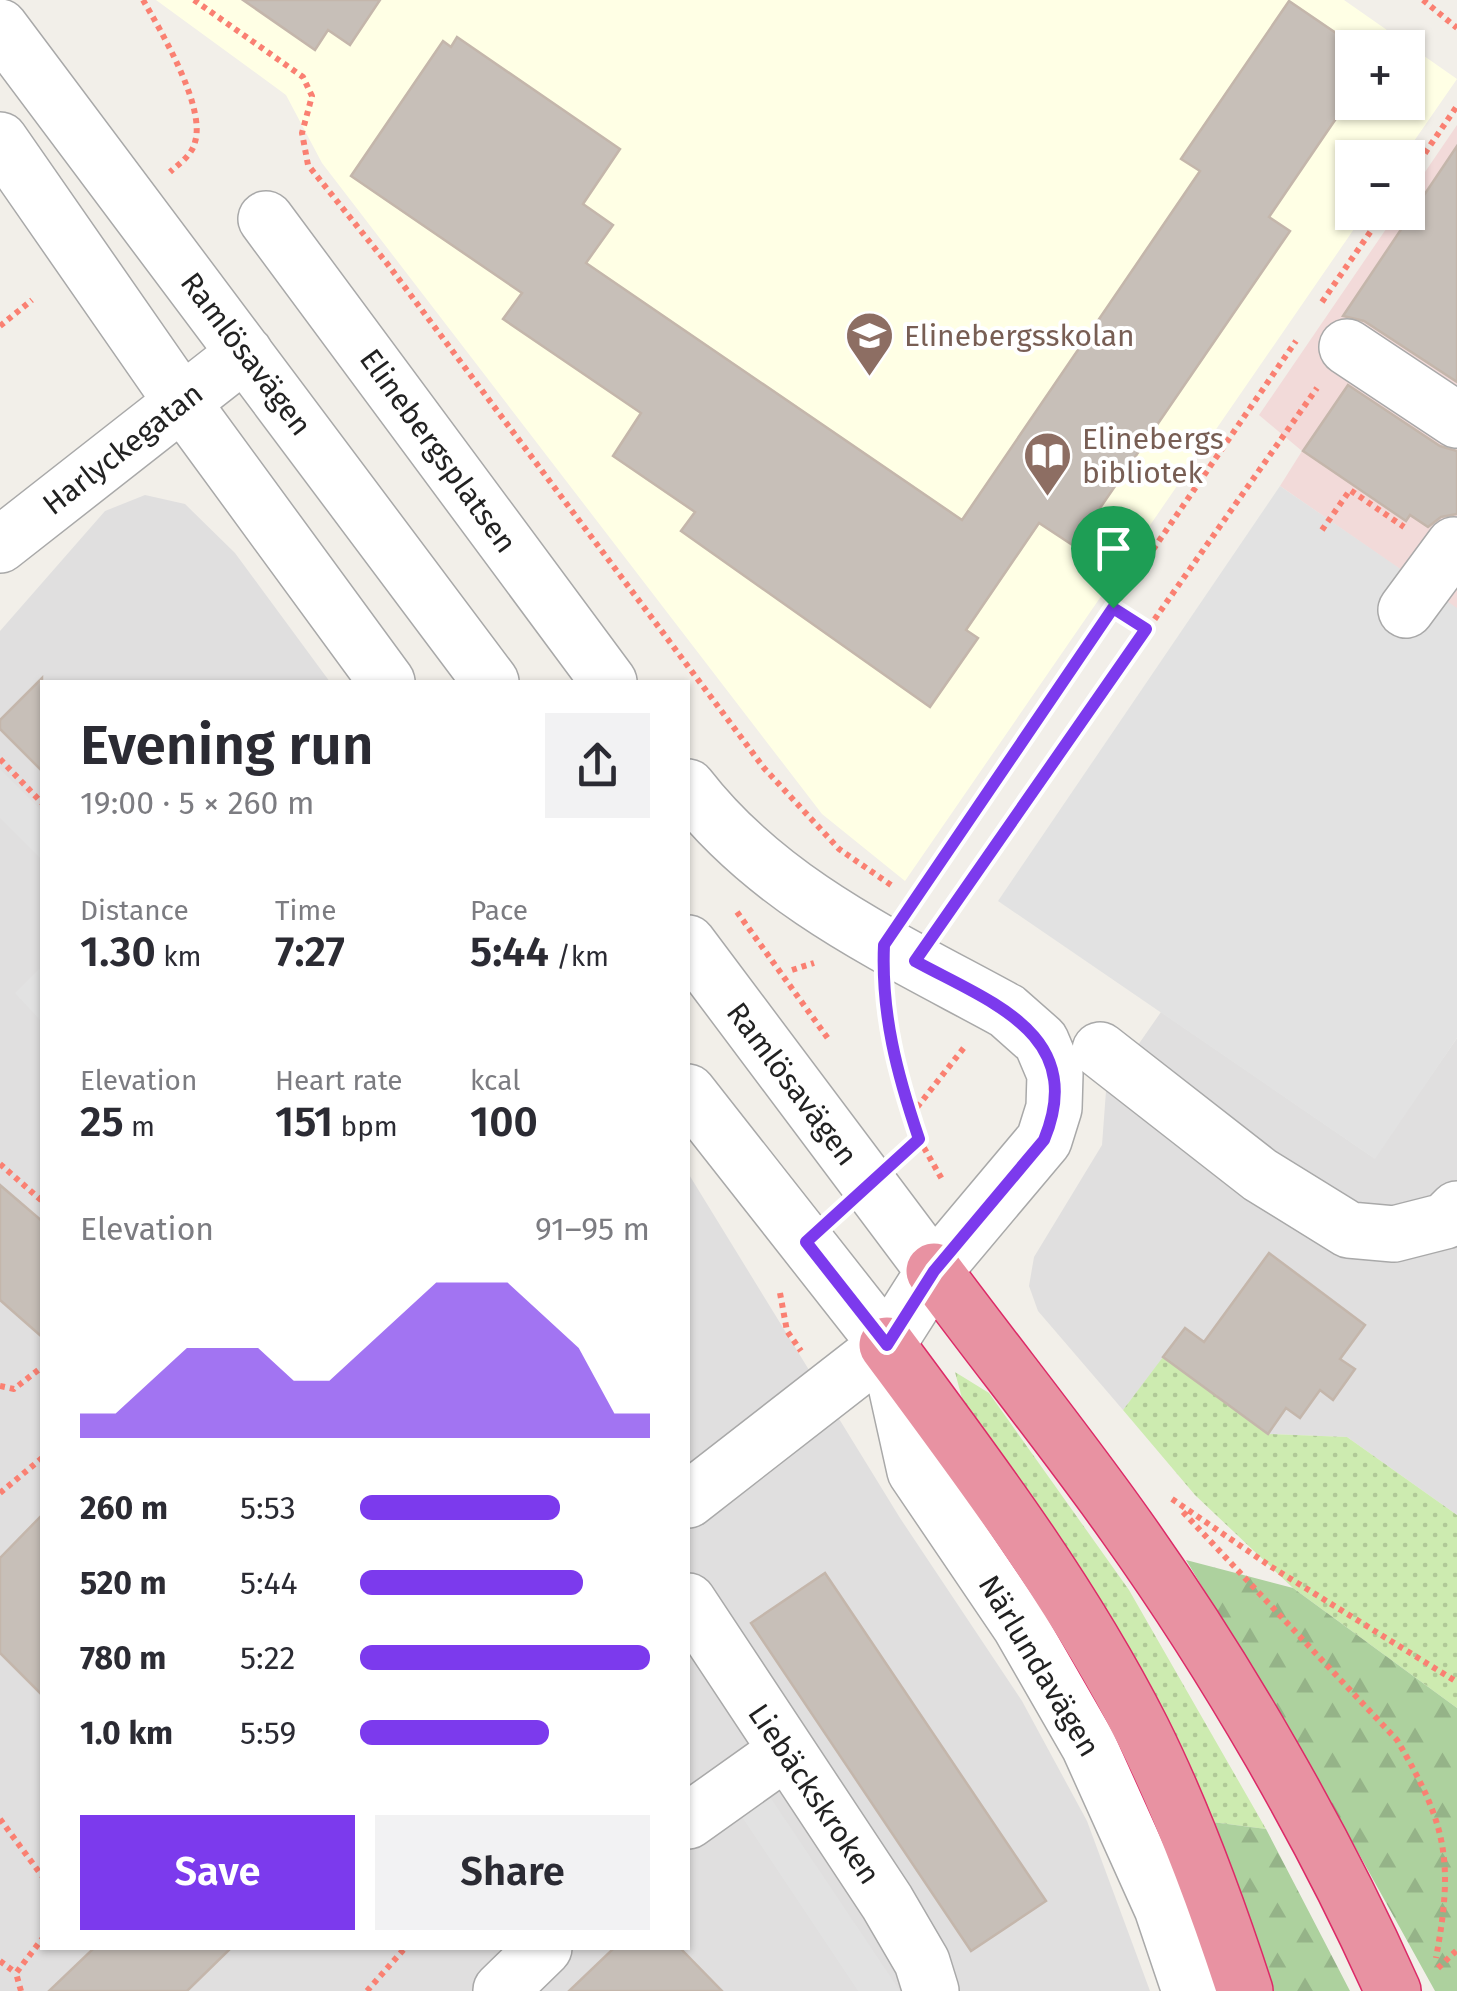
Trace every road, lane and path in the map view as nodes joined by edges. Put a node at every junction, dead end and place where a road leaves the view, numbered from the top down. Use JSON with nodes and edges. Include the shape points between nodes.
{"nodes":[{"id":1,"x":143,"y":0,"type":"edge"},
{"id":2,"x":194,"y":0,"type":"edge"},
{"id":3,"x":1423,"y":0,"type":"edge"},
{"id":4,"x":0,"y":27,"type":"edge"},
{"id":5,"x":1457,"y":28,"type":"edge"},
{"id":6,"x":1457,"y":106,"type":"edge"},
{"id":7,"x":0,"y":140,"type":"edge"},
{"id":8,"x":1425,"y":153,"type":"edge"},
{"id":9,"x":169,"y":173,"type":"dead end"},
{"id":10,"x":266,"y":219,"type":"dead end"},
{"id":11,"x":1376,"y":230,"type":"edge"},
{"id":12,"x":32,"y":300,"type":"dead end"},
{"id":13,"x":0,"y":326,"type":"edge"},
{"id":14,"x":1328,"y":334,"type":"junction"},
{"id":15,"x":245,"y":354,"type":"junction"},
{"id":16,"x":182,"y":402,"type":"junction"},
{"id":17,"x":1457,"y":420,"type":"edge"},
{"id":18,"x":1390,"y":518,"type":"dead end"},
{"id":19,"x":1322,"y":530,"type":"dead end"},
{"id":20,"x":0,"y":545,"type":"edge"},
{"id":21,"x":1454,"y":545,"type":"dead end"},
{"id":22,"x":1113,"y":608,"type":"junction"},
{"id":23,"x":1406,"y":610,"type":"dead end"},
{"id":24,"x":1146,"y":629,"type":"junction"},
{"id":25,"x":386,"y":680,"type":"edge"},
{"id":26,"x":489,"y":680,"type":"edge"},
{"id":27,"x":608,"y":680,"type":"edge"},
{"id":28,"x":0,"y":759,"type":"edge"},
{"id":29,"x":690,"y":789,"type":"edge"},
{"id":30,"x":40,"y":801,"type":"edge"},
{"id":31,"x":913,"y":900,"type":"junction"},
{"id":32,"x":738,"y":914,"type":"dead end"},
{"id":33,"x":690,"y":947,"type":"edge"},
{"id":34,"x":900,"y":953,"type":"junction"},
{"id":35,"x":804,"y":1001,"type":"dead end"},
{"id":36,"x":1100,"y":1050,"type":"dead end"},
{"id":37,"x":690,"y":1095,"type":"edge"},
{"id":38,"x":919,"y":1139,"type":"junction"},
{"id":39,"x":0,"y":1164,"type":"edge"},
{"id":40,"x":867,"y":1184,"type":"junction"},
{"id":41,"x":40,"y":1199,"type":"edge"},
{"id":42,"x":1457,"y":1208,"type":"edge"},
{"id":43,"x":969,"y":1228,"type":"junction"},
{"id":44,"x":806,"y":1242,"type":"junction"},
{"id":45,"x":934,"y":1271,"type":"junction"},
{"id":46,"x":887,"y":1345,"type":"junction"},
{"id":47,"x":40,"y":1369,"type":"edge"},
{"id":48,"x":0,"y":1386,"type":"edge"},
{"id":49,"x":828,"y":1391,"type":"junction"},
{"id":50,"x":40,"y":1460,"type":"edge"},
{"id":51,"x":0,"y":1493,"type":"edge"},
{"id":52,"x":690,"y":1498,"type":"edge"},
{"id":53,"x":690,"y":1604,"type":"edge"},
{"id":54,"x":1457,"y":1682,"type":"edge"},
{"id":55,"x":785,"y":1752,"type":"junction"},
{"id":56,"x":0,"y":1819,"type":"edge"},
{"id":57,"x":690,"y":1820,"type":"edge"},
{"id":58,"x":40,"y":1873,"type":"edge"},
{"id":59,"x":40,"y":1943,"type":"edge"},
{"id":60,"x":403,"y":1950,"type":"edge"},
{"id":61,"x":542,"y":1950,"type":"edge"},
{"id":62,"x":1457,"y":1950,"type":"edge"},
{"id":63,"x":0,"y":1961,"type":"edge"},
{"id":64,"x":16,"y":1973,"type":"junction"},
{"id":65,"x":1403,"y":1977,"type":"edge"},
{"id":66,"x":501,"y":1990,"type":"edge"},
{"id":67,"x":21,"y":1991,"type":"edge"},
{"id":68,"x":366,"y":1991,"type":"edge"},
{"id":69,"x":931,"y":1991,"type":"edge"},
{"id":70,"x":1190,"y":1991,"type":"edge"},
{"id":71,"x":1245,"y":1991,"type":"edge"}],
"edges":[{"from":1,"to":9,"type":"path","via":[[176,64],[198,130],[194,146]]},
{"from":2,"to":31,"type":"path","via":[[303,77],[312,96],[302,134],[308,165],[764,768],[839,848]]},
{"from":3,"to":5,"type":"path"},
{"from":4,"to":15,"type":"street","name":"Ramlösavägen"},
{"from":6,"to":8,"type":"path"},
{"from":7,"to":16,"type":"street"},
{"from":10,"to":27,"type":"street","name":"Elinebergsplatsen"},
{"from":11,"to":14,"type":"path"},
{"from":12,"to":13,"type":"path"},
{"from":14,"to":17,"type":"street"},
{"from":14,"to":22,"type":"path"},
{"from":14,"to":24,"type":"path"},
{"from":15,"to":16,"type":"street","name":"Harlyckegatan"},
{"from":15,"to":26,"type":"street","name":"Ramlösavägen"},
{"from":16,"to":20,"type":"street","name":"Harlyckegatan"},
{"from":16,"to":25,"type":"street"},
{"from":18,"to":19,"type":"path","via":[[1350,490]]},
{"from":21,"to":23,"type":"street"},
{"from":22,"to":24,"type":"path"},
{"from":22,"to":31,"type":"path"},
{"from":24,"to":34,"type":"path"},
{"from":28,"to":30,"type":"path"},
{"from":29,"to":34,"type":"street","via":[[758,864]]},
{"from":31,"to":34,"type":"path"},
{"from":32,"to":35,"type":"path"},
{"from":33,"to":40,"type":"street","name":"Ramlösavägen"},
{"from":34,"to":38,"type":"path","via":[[882,991],[892,1052]]},
{"from":34,"to":43,"type":"street","via":[[1032,1030],[1055,1074],[1044,1140]]},
{"from":36,"to":42,"type":"street","via":[[1260,1175],[1350,1230],[1394,1234],[1445,1221]]},
{"from":37,"to":44,"type":"street"},
{"from":38,"to":40,"type":"path"},
{"from":38,"to":43,"type":"path"},
{"from":39,"to":41,"type":"path"},
{"from":40,"to":45,"type":"street","name":"Ramlösavägen"},
{"from":43,"to":45,"type":"street"},
{"from":44,"to":46,"type":"street"},
{"from":44,"to":49,"type":"path","via":[[775,1266],[787,1331]]},
{"from":45,"to":46,"type":"street"},
{"from":45,"to":65,"type":"highway","via":[[1126,1526]]},
{"from":46,"to":49,"type":"street"},
{"from":46,"to":70,"type":"street","name":"Närlundavägen","via":[[915,1471],[1020,1626],[1089,1746],[1162,1908]]},
{"from":46,"to":71,"type":"highway","via":[[1078,1614],[1184,1821]]},
{"from":47,"to":48,"type":"path","via":[[14,1390]]},
{"from":49,"to":52,"type":"street"},
{"from":50,"to":51,"type":"path"},
{"from":53,"to":55,"type":"street","name":"Liebäckskroken"},
{"from":54,"to":65,"type":"path","via":[[1170,1498],[1398,1740],[1416,1772],[1437,1816],[1448,1892]]},
{"from":55,"to":57,"type":"street"},
{"from":55,"to":69,"type":"street","name":"Liebäckskroken","via":[[887,1902]]},
{"from":56,"to":58,"type":"path"},
{"from":59,"to":64,"type":"path"},
{"from":60,"to":68,"type":"path"},
{"from":61,"to":66,"type":"street"},
{"from":62,"to":65,"type":"path"},
{"from":63,"to":64,"type":"path"},
{"from":64,"to":67,"type":"path"}]}
